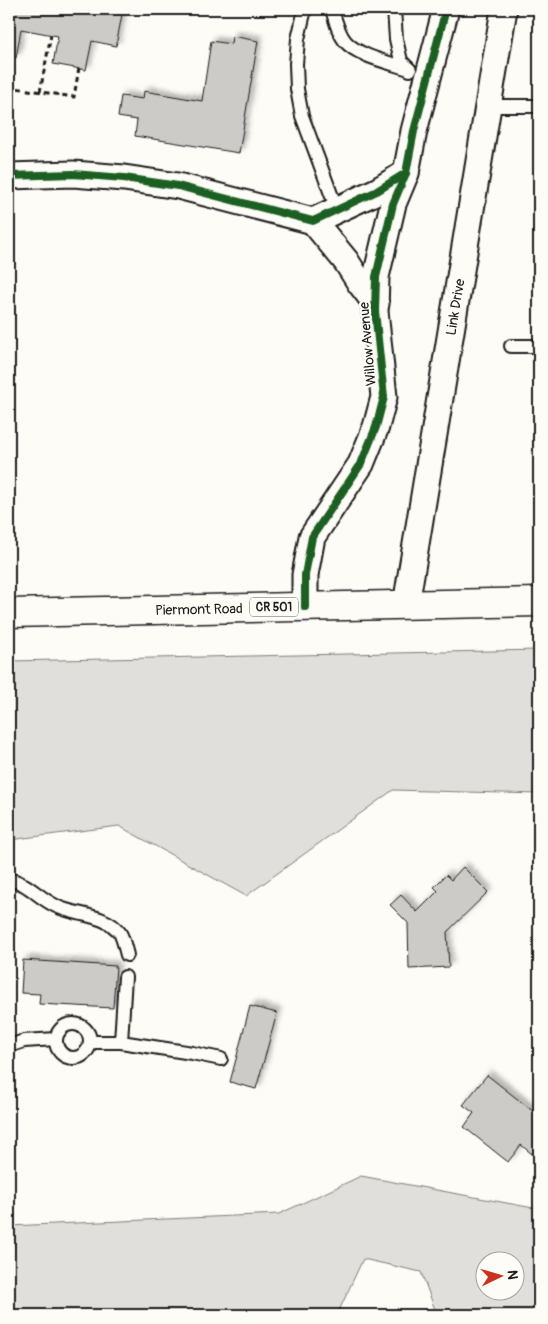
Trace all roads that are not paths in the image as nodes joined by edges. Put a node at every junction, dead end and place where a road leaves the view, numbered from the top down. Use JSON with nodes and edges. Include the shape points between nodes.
{"nodes":[{"id":1,"x":305,"y":9,"type":"edge"},
{"id":2,"x":332,"y":9,"type":"edge"},
{"id":3,"x":394,"y":9,"type":"edge"},
{"id":4,"x":446,"y":9,"type":"edge"},
{"id":5,"x":504,"y":9,"type":"edge"},
{"id":6,"x":418,"y":74,"type":"junction"},
{"id":7,"x":488,"y":106,"type":"junction"},
{"id":8,"x":539,"y":106,"type":"edge"},
{"id":9,"x":406,"y":173,"type":"junction"},
{"id":10,"x":9,"y":176,"type":"edge"},
{"id":11,"x":338,"y":210,"type":"junction"},
{"id":12,"x":313,"y":221,"type":"junction"},
{"id":13,"x":376,"y":304,"type":"junction"},
{"id":14,"x":511,"y":346,"type":"dead end"},
{"id":15,"x":539,"y":346,"type":"edge"},
{"id":16,"x":539,"y":602,"type":"edge"},
{"id":17,"x":406,"y":605,"type":"junction"},
{"id":18,"x":304,"y":607,"type":"junction"},
{"id":19,"x":9,"y":613,"type":"edge"},
{"id":20,"x":9,"y":879,"type":"edge"},
{"id":21,"x":127,"y":955,"type":"dead end"},
{"id":22,"x":125,"y":976,"type":"dead end"},
{"id":23,"x":56,"y":1039,"type":"junction"},
{"id":24,"x":90,"y":1042,"type":"junction"},
{"id":25,"x":121,"y":1042,"type":"junction"},
{"id":26,"x":9,"y":1046,"type":"edge"},
{"id":27,"x":221,"y":1059,"type":"dead end"}],
"edges":[{"from":1,"to":11,"type":"lane","via":[[298,39],[297,89],[302,116]]},
{"from":2,"to":6,"type":"lane","via":[[340,34],[347,43],[359,52]]},
{"from":3,"to":6,"type":"lane","via":[[401,61]]},
{"from":4,"to":6,"type":"street","name":"Willow Avenue"},
{"from":5,"to":7,"type":"street","name":"Link Drive"},
{"from":6,"to":9,"type":"street","name":"Willow Avenue","via":[[414,131]]},
{"from":7,"to":8,"type":"lane"},
{"from":7,"to":17,"type":"street","name":"Link Drive"},
{"from":9,"to":11,"type":"street"},
{"from":9,"to":13,"type":"street","name":"Willow Avenue","via":[[393,204],[380,256]]},
{"from":10,"to":12,"type":"street","via":[[73,174],[124,178],[178,186]]},
{"from":11,"to":12,"type":"street"},
{"from":12,"to":13,"type":"street"},
{"from":13,"to":18,"type":"street","name":"Willow Avenue","via":[[384,397],[361,464],[312,537]]},
{"from":14,"to":15,"type":"lane"},
{"from":16,"to":17,"type":"main road","name":"Piermont Road","number":"CR 501"},
{"from":17,"to":18,"type":"main road","name":"Piermont Road","number":"CR 501"},
{"from":18,"to":19,"type":"main road","name":"Piermont Road","number":"CR 501"},
{"from":20,"to":21,"type":"lane","via":[[22,882],[54,905],[72,913],[107,922],[120,933]]},
{"from":22,"to":25,"type":"lane"},
{"from":23,"to":24,"type":"lane","via":[[62,1029],[72,1024],[87,1032]]},
{"from":23,"to":24,"type":"lane","via":[[58,1050],[72,1058],[86,1052]]},
{"from":23,"to":26,"type":"lane","via":[[24,1041]]},
{"from":24,"to":25,"type":"lane"},
{"from":25,"to":27,"type":"lane"}]}
